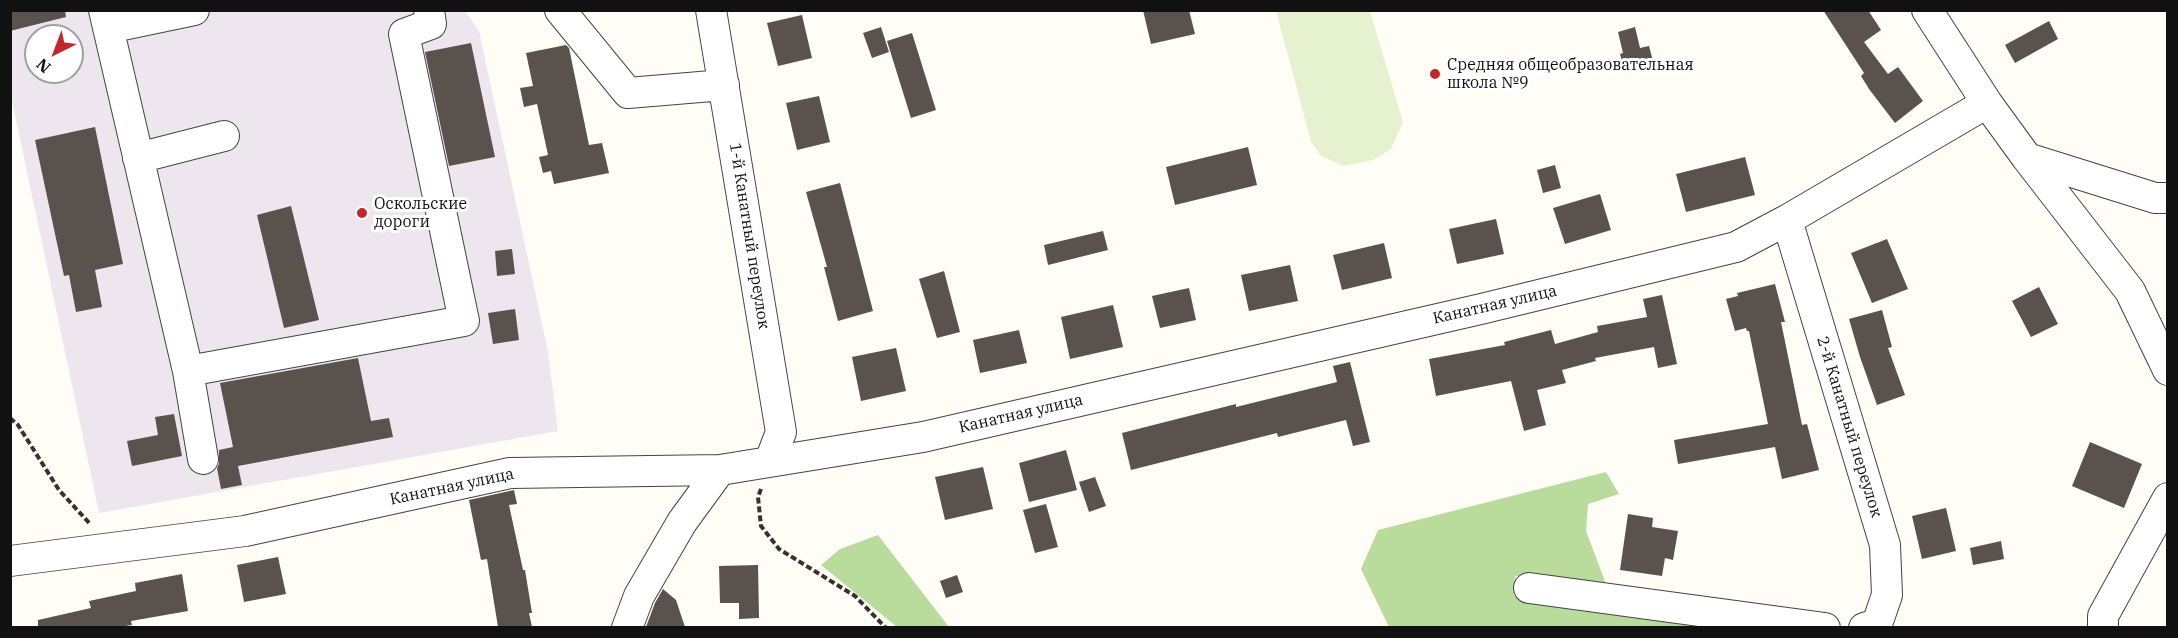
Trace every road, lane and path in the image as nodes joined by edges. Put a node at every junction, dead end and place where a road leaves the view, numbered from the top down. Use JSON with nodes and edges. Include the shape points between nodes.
{"nodes":[{"id":1,"x":194,"y":10,"type":"edge"},
{"id":2,"x":429,"y":10,"type":"edge"},
{"id":3,"x":560,"y":10,"type":"edge"},
{"id":4,"x":711,"y":10,"type":"edge"},
{"id":5,"x":1927,"y":10,"type":"edge"},
{"id":6,"x":106,"y":19,"type":"edge"},
{"id":7,"x":724,"y":85,"type":"junction"},
{"id":8,"x":1987,"y":103,"type":"junction"},
{"id":9,"x":224,"y":136,"type":"dead end"},
{"id":10,"x":138,"y":158,"type":"junction"},
{"id":11,"x":2027,"y":158,"type":"junction"},
{"id":12,"x":2168,"y":198,"type":"edge"},
{"id":13,"x":1787,"y":220,"type":"junction"},
{"id":14,"x":2168,"y":370,"type":"edge"},
{"id":15,"x":188,"y":371,"type":"junction"},
{"id":16,"x":10,"y":418,"type":"edge"},
{"id":17,"x":203,"y":459,"type":"dead end"},
{"id":18,"x":770,"y":460,"type":"junction"},
{"id":19,"x":720,"y":470,"type":"junction"},
{"id":20,"x":2168,"y":498,"type":"edge"},
{"id":21,"x":115,"y":549,"type":"junction"},
{"id":22,"x":10,"y":561,"type":"edge"},
{"id":23,"x":1529,"y":588,"type":"dead end"},
{"id":24,"x":627,"y":627,"type":"edge"},
{"id":25,"x":886,"y":627,"type":"edge"},
{"id":26,"x":1825,"y":627,"type":"edge"},
{"id":27,"x":1864,"y":627,"type":"edge"},
{"id":28,"x":2103,"y":627,"type":"edge"}],
"edges":[{"from":1,"to":6,"type":"street"},
{"from":2,"to":15,"type":"street","via":[[431,24],[404,33],[464,321]]},
{"from":3,"to":7,"type":"street","via":[[628,93]]},
{"from":4,"to":7,"type":"street","name":"1-й Канатный переулок"},
{"from":5,"to":8,"type":"street"},
{"from":6,"to":10,"type":"street"},
{"from":7,"to":18,"type":"street","name":"1-й Канатный переулок","via":[[781,432]]},
{"from":8,"to":11,"type":"street"},
{"from":8,"to":13,"type":"street","name":"Канатная улица"},
{"from":9,"to":10,"type":"street"},
{"from":10,"to":15,"type":"street"},
{"from":11,"to":12,"type":"street","via":[[2155,198]]},
{"from":11,"to":14,"type":"street","via":[[2130,291]]},
{"from":13,"to":18,"type":"street","name":"Канатная улица","via":[[1736,247],[1659,267],[923,437]]},
{"from":13,"to":27,"type":"street","name":"2-й Канатный переулок","via":[[1884,545],[1887,596],[1877,624]]},
{"from":15,"to":17,"type":"street"},
{"from":16,"to":21,"type":"path","via":[[59,490]]},
{"from":18,"to":19,"type":"street","name":"Канатная улица"},
{"from":18,"to":25,"type":"path","via":[[758,497],[761,525],[779,549],[855,596]]},
{"from":19,"to":21,"type":"street","name":"Канатная улица","via":[[510,473],[245,531]]},
{"from":19,"to":24,"type":"street","via":[[682,522],[639,596]]},
{"from":20,"to":28,"type":"street","via":[[2103,616]]},
{"from":21,"to":22,"type":"street","name":"Канатная улица"},
{"from":23,"to":26,"type":"street"}]}
